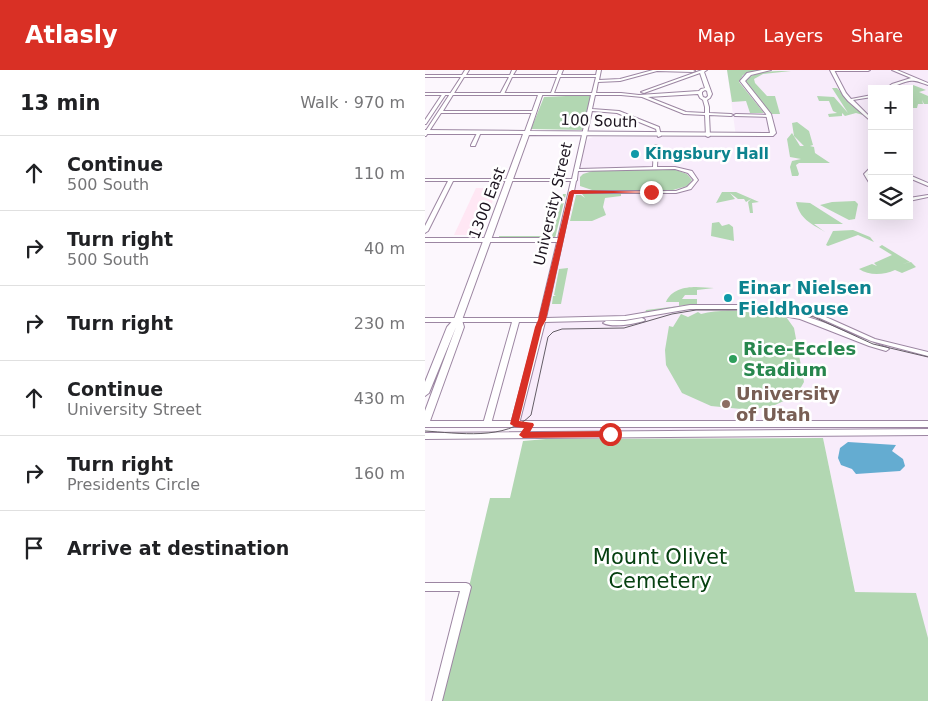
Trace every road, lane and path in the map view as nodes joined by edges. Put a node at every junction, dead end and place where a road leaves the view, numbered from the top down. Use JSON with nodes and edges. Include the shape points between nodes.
{"nodes":[{"id":1,"x":467,"y":70,"type":"edge"},
{"id":2,"x":514,"y":70,"type":"edge"},
{"id":3,"x":561,"y":70,"type":"edge"},
{"id":4,"x":599,"y":70,"type":"edge"},
{"id":5,"x":769,"y":70,"type":"edge"},
{"id":6,"x":833,"y":70,"type":"edge"},
{"id":7,"x":868,"y":70,"type":"edge"},
{"id":8,"x":894,"y":70,"type":"edge"},
{"id":9,"x":698,"y":71,"type":"edge"},
{"id":10,"x":639,"y":72,"type":"edge"},
{"id":11,"x":425,"y":76,"type":"edge"},
{"id":12,"x":464,"y":76,"type":"junction"},
{"id":13,"x":511,"y":76,"type":"junction"},
{"id":14,"x":559,"y":76,"type":"junction"},
{"id":15,"x":598,"y":76,"type":"junction"},
{"id":16,"x":913,"y":79,"type":"junction"},
{"id":17,"x":596,"y":81,"type":"junction"},
{"id":18,"x":928,"y":84,"type":"edge"},
{"id":19,"x":893,"y":85,"type":"edge"},
{"id":20,"x":705,"y":86,"type":"junction"},
{"id":21,"x":708,"y":90,"type":"junction"},
{"id":22,"x":425,"y":94,"type":"edge"},
{"id":23,"x":444,"y":94,"type":"junction"},
{"id":24,"x":451,"y":94,"type":"junction"},
{"id":25,"x":502,"y":94,"type":"junction"},
{"id":26,"x":541,"y":94,"type":"junction"},
{"id":27,"x":552,"y":94,"type":"junction"},
{"id":28,"x":593,"y":94,"type":"junction"},
{"id":29,"x":643,"y":94,"type":"junction"},
{"id":30,"x":702,"y":96,"type":"junction"},
{"id":31,"x":868,"y":97,"type":"edge"},
{"id":32,"x":849,"y":100,"type":"junction"},
{"id":33,"x":590,"y":110,"type":"junction"},
{"id":34,"x":439,"y":112,"type":"junction"},
{"id":35,"x":534,"y":112,"type":"junction"},
{"id":36,"x":707,"y":115,"type":"junction"},
{"id":37,"x":769,"y":116,"type":"junction"},
{"id":38,"x":868,"y":117,"type":"edge"},
{"id":39,"x":425,"y":123,"type":"edge"},
{"id":40,"x":479,"y":132,"type":"junction"},
{"id":41,"x":527,"y":132,"type":"junction"},
{"id":42,"x":425,"y":133,"type":"edge"},
{"id":43,"x":585,"y":134,"type":"junction"},
{"id":44,"x":770,"y":135,"type":"joint"},
{"id":45,"x":659,"y":136,"type":"junction"},
{"id":46,"x":708,"y":136,"type":"junction"},
{"id":47,"x":473,"y":145,"type":"dead end"},
{"id":48,"x":656,"y":146,"type":"dead end"},
{"id":49,"x":655,"y":168,"type":"junction"},
{"id":50,"x":577,"y":170,"type":"junction"},
{"id":51,"x":913,"y":178,"type":"edge"},
{"id":52,"x":425,"y":180,"type":"edge"},
{"id":53,"x":451,"y":180,"type":"junction"},
{"id":54,"x":511,"y":180,"type":"junction"},
{"id":55,"x":575,"y":180,"type":"junction"},
{"id":56,"x":928,"y":185,"type":"edge"},
{"id":57,"x":572,"y":192,"type":"junction"},
{"id":58,"x":928,"y":196,"type":"edge"},
{"id":59,"x":913,"y":199,"type":"edge"},
{"id":60,"x":425,"y":231,"type":"edge"},
{"id":61,"x":425,"y":240,"type":"edge"},
{"id":62,"x":488,"y":240,"type":"junction"},
{"id":63,"x":561,"y":240,"type":"junction"},
{"id":64,"x":425,"y":320,"type":"edge"},
{"id":65,"x":458,"y":320,"type":"junction"},
{"id":66,"x":515,"y":320,"type":"junction"},
{"id":67,"x":542,"y":320,"type":"junction"},
{"id":68,"x":625,"y":321,"type":"junction"},
{"id":69,"x":928,"y":354,"type":"edge"},
{"id":70,"x":928,"y":359,"type":"edge"},
{"id":71,"x":425,"y":393,"type":"edge"},
{"id":72,"x":425,"y":423,"type":"edge"},
{"id":73,"x":487,"y":424,"type":"junction"},
{"id":74,"x":515,"y":424,"type":"junction"},
{"id":75,"x":813,"y":424,"type":"junction"},
{"id":76,"x":928,"y":424,"type":"edge"},
{"id":77,"x":530,"y":425,"type":"junction"},
{"id":78,"x":641,"y":425,"type":"junction"},
{"id":79,"x":928,"y":432,"type":"edge"},
{"id":80,"x":577,"y":434,"type":"junction"},
{"id":81,"x":752,"y":434,"type":"junction"},
{"id":82,"x":764,"y":434,"type":"junction"},
{"id":83,"x":523,"y":435,"type":"junction"},
{"id":84,"x":425,"y":436,"type":"edge"},
{"id":85,"x":425,"y":588,"type":"edge"},
{"id":86,"x":437,"y":701,"type":"edge"}],
"edges":[{"from":1,"to":12,"type":"street"},
{"from":2,"to":13,"type":"street"},
{"from":3,"to":14,"type":"street"},
{"from":4,"to":15,"type":"street","name":"University Street"},
{"from":5,"to":37,"type":"main road","via":[[749,74],[742,82]]},
{"from":6,"to":7,"type":"main road"},
{"from":6,"to":32,"type":"street","via":[[841,91]]},
{"from":8,"to":16,"type":"street"},
{"from":9,"to":10,"type":"street"},
{"from":9,"to":20,"type":"street"},
{"from":9,"to":29,"type":"street"},
{"from":10,"to":17,"type":"street","via":[[620,80]]},
{"from":11,"to":12,"type":"street"},
{"from":12,"to":13,"type":"street"},
{"from":12,"to":24,"type":"street"},
{"from":13,"to":14,"type":"street"},
{"from":13,"to":25,"type":"street"},
{"from":14,"to":15,"type":"street"},
{"from":14,"to":27,"type":"street"},
{"from":15,"to":17,"type":"street","name":"University Street"},
{"from":16,"to":18,"type":"street"},
{"from":16,"to":19,"type":"street"},
{"from":17,"to":28,"type":"street","name":"University Street"},
{"from":20,"to":21,"type":"street"},
{"from":20,"to":30,"type":"street"},
{"from":21,"to":30,"type":"street"},
{"from":21,"to":30,"type":"street","via":[[709,98]]},
{"from":22,"to":23,"type":"main road"},
{"from":23,"to":24,"type":"main road"},
{"from":23,"to":39,"type":"street"},
{"from":24,"to":25,"type":"main road"},
{"from":24,"to":34,"type":"street"},
{"from":25,"to":26,"type":"main road"},
{"from":26,"to":27,"type":"street"},
{"from":26,"to":35,"type":"main road","name":"1300 East"},
{"from":27,"to":28,"type":"street"},
{"from":28,"to":29,"type":"street"},
{"from":28,"to":33,"type":"street","name":"University Street"},
{"from":29,"to":30,"type":"street"},
{"from":29,"to":36,"type":"street","via":[[679,112]]},
{"from":30,"to":36,"type":"street"},
{"from":31,"to":32,"type":"street"},
{"from":32,"to":38,"type":"street"},
{"from":33,"to":43,"type":"street","name":"University Street"},
{"from":33,"to":45,"type":"street","via":[[624,114],[658,128]]},
{"from":34,"to":35,"type":"street"},
{"from":34,"to":42,"type":"street"},
{"from":35,"to":41,"type":"main road","name":"1300 East"},
{"from":36,"to":37,"type":"street"},
{"from":36,"to":46,"type":"street"},
{"from":37,"to":44,"type":"main road","via":[[773,133]]},
{"from":40,"to":41,"type":"main road","name":"100 South"},
{"from":40,"to":42,"type":"main road","name":"100 South"},
{"from":40,"to":47,"type":"street"},
{"from":41,"to":43,"type":"main road","name":"100 South"},
{"from":41,"to":54,"type":"main road","name":"1300 East"},
{"from":43,"to":45,"type":"main road","name":"100 South"},
{"from":43,"to":50,"type":"street","name":"University Street"},
{"from":44,"to":46,"type":"main road","name":"100 South"},
{"from":45,"to":46,"type":"main road","name":"100 South"},
{"from":48,"to":49,"type":"street"},
{"from":49,"to":50,"type":"street"},
{"from":49,"to":57,"type":"street","via":[[685,170],[694,176],[695,183],[687,189],[673,192]]},
{"from":50,"to":55,"type":"street","name":"University Street"},
{"from":51,"to":56,"type":"street"},
{"from":52,"to":53,"type":"street"},
{"from":53,"to":54,"type":"street"},
{"from":53,"to":60,"type":"street"},
{"from":54,"to":55,"type":"street"},
{"from":54,"to":62,"type":"main road","name":"1300 East"},
{"from":55,"to":57,"type":"street","name":"University Street"},
{"from":57,"to":63,"type":"street","name":"University Street"},
{"from":58,"to":59,"type":"street"},
{"from":61,"to":62,"type":"street"},
{"from":62,"to":63,"type":"street"},
{"from":62,"to":65,"type":"main road","name":"1300 East"},
{"from":63,"to":67,"type":"street","name":"University Street"},
{"from":64,"to":65,"type":"street"},
{"from":65,"to":66,"type":"street"},
{"from":65,"to":71,"type":"main road","name":"1300 East","via":[[451,327]]},
{"from":65,"to":72,"type":"main road","name":"1300 East","via":[[460,327]]},
{"from":66,"to":67,"type":"street"},
{"from":66,"to":73,"type":"street"},
{"from":67,"to":68,"type":"street"},
{"from":67,"to":74,"type":"street","name":"University Street"},
{"from":68,"to":69,"type":"street","via":[[690,307],[793,309],[823,316],[886,344]]},
{"from":68,"to":70,"type":"street","via":[[671,312],[778,312],[814,320],[869,344]]},
{"from":72,"to":73,"type":"main road"},
{"from":73,"to":74,"type":"main road"},
{"from":74,"to":77,"type":"main road"},
{"from":75,"to":76,"type":"main road"},
{"from":75,"to":78,"type":"main road"},
{"from":75,"to":82,"type":"main road","via":[[810,428],[783,428]]},
{"from":77,"to":78,"type":"main road"},
{"from":77,"to":83,"type":"main road"},
{"from":78,"to":80,"type":"main road","via":[[635,429]]},
{"from":78,"to":81,"type":"main road","via":[[650,429],[713,429]]},
{"from":79,"to":82,"type":"main road"},
{"from":80,"to":81,"type":"main road"},
{"from":80,"to":83,"type":"main road"},
{"from":81,"to":82,"type":"main road"},
{"from":83,"to":84,"type":"main road"},
{"from":85,"to":86,"type":"street","via":[[466,587]]}]}
